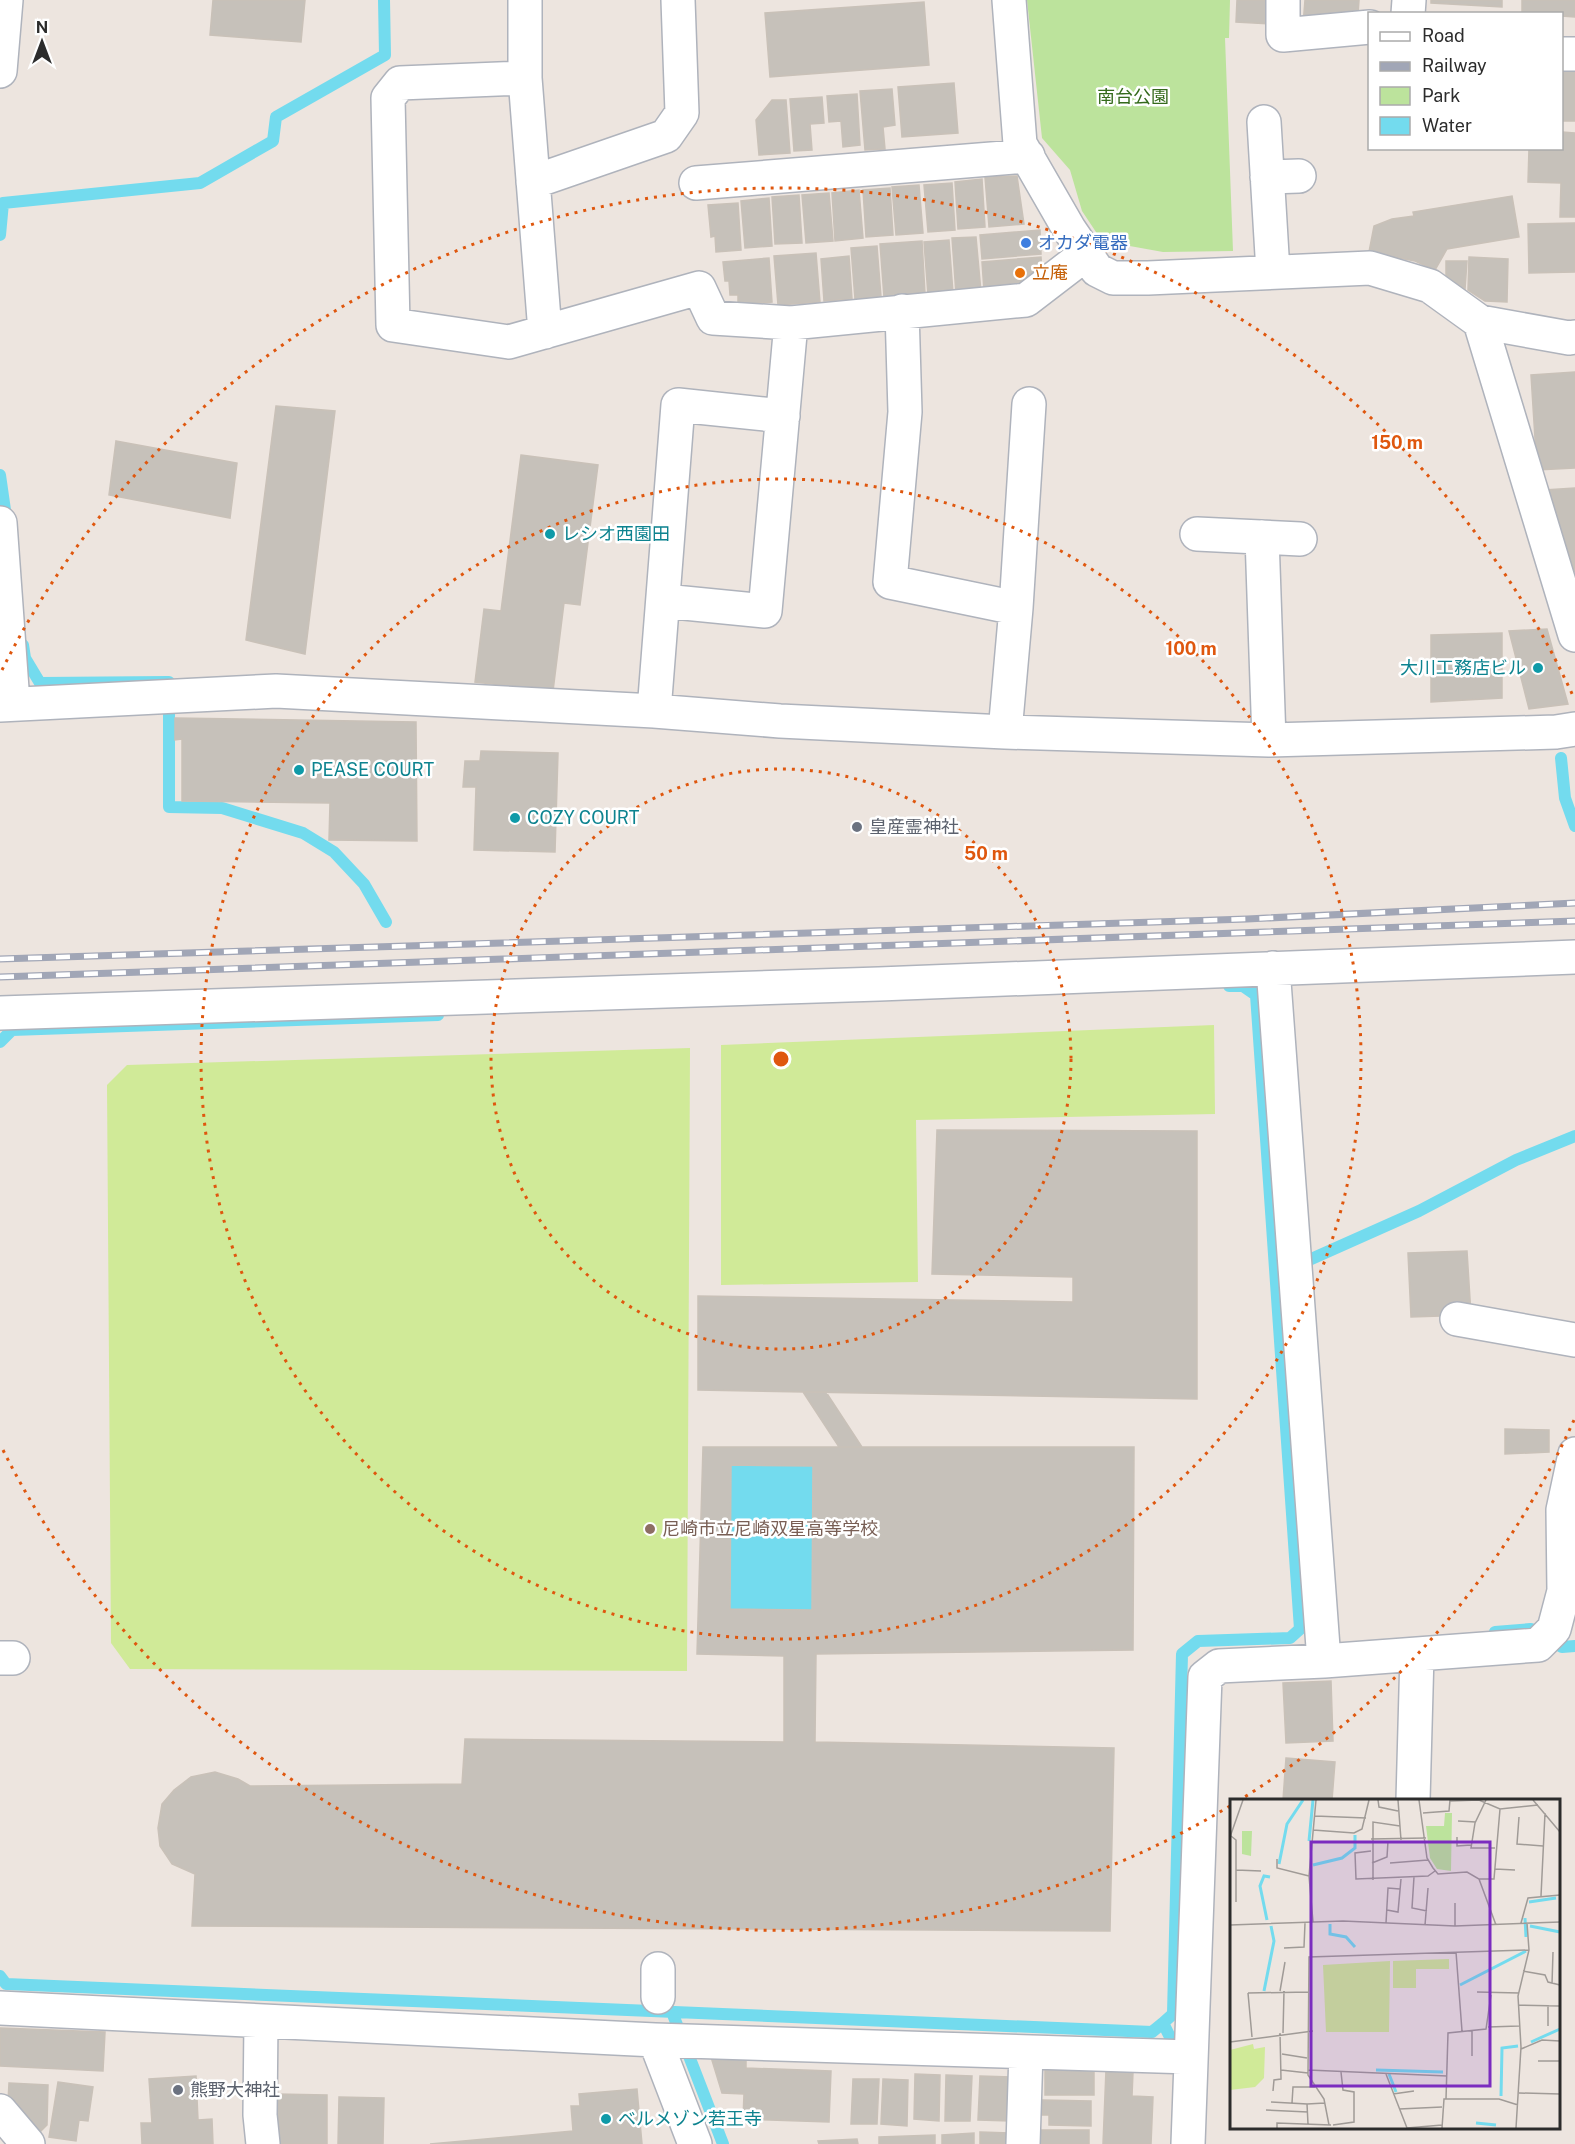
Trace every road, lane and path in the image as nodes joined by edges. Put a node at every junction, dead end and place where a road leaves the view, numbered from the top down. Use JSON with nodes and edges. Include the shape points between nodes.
{"nodes":[{"id":1,"x":6,"y":0,"type":"edge"},
{"id":2,"x":525,"y":0,"type":"edge"},
{"id":3,"x":678,"y":0,"type":"edge"},
{"id":4,"x":1009,"y":0,"type":"edge"},
{"id":5,"x":1283,"y":0,"type":"edge"},
{"id":6,"x":1368,"y":27,"type":"edge"},
{"id":7,"x":0,"y":71,"type":"edge"},
{"id":8,"x":525,"y":78,"type":"junction"},
{"id":9,"x":1264,"y":122,"type":"dead end"},
{"id":10,"x":1028,"y":156,"type":"junction"},
{"id":11,"x":533,"y":182,"type":"junction"},
{"id":12,"x":696,"y":183,"type":"dead end"},
{"id":13,"x":1086,"y":254,"type":"junction"},
{"id":14,"x":1273,"y":272,"type":"junction"},
{"id":15,"x":902,"y":311,"type":"junction"},
{"id":16,"x":1479,"y":322,"type":"junction"},
{"id":17,"x":791,"y":323,"type":"junction"},
{"id":18,"x":545,"y":332,"type":"junction"},
{"id":19,"x":1575,"y":337,"type":"edge"},
{"id":20,"x":1029,"y":404,"type":"dead end"},
{"id":21,"x":783,"y":416,"type":"junction"},
{"id":22,"x":0,"y":523,"type":"edge"},
{"id":23,"x":1197,"y":534,"type":"dead end"},
{"id":24,"x":1262,"y":537,"type":"junction"},
{"id":25,"x":1300,"y":539,"type":"dead end"},
{"id":26,"x":664,"y":601,"type":"junction"},
{"id":27,"x":1016,"y":608,"type":"junction"},
{"id":28,"x":1575,"y":635,"type":"edge"},
{"id":29,"x":7,"y":704,"type":"edge"},
{"id":30,"x":654,"y":711,"type":"junction"},
{"id":31,"x":1575,"y":729,"type":"edge"},
{"id":32,"x":1005,"y":732,"type":"junction"},
{"id":33,"x":1269,"y":740,"type":"junction"},
{"id":34,"x":1575,"y":957,"type":"edge"},
{"id":35,"x":1273,"y":968,"type":"junction"},
{"id":36,"x":0,"y":1013,"type":"edge"},
{"id":37,"x":1457,"y":1319,"type":"dead end"},
{"id":38,"x":1575,"y":1340,"type":"edge"},
{"id":39,"x":1575,"y":1454,"type":"edge"},
{"id":40,"x":1565,"y":1627,"type":"edge"},
{"id":41,"x":1417,"y":1654,"type":"junction"},
{"id":42,"x":1324,"y":1661,"type":"junction"},
{"id":43,"x":1413,"y":1799,"type":"edge"},
{"id":44,"x":0,"y":2008,"type":"edge"},
{"id":45,"x":261,"y":2021,"type":"junction"},
{"id":46,"x":655,"y":2040,"type":"junction"},
{"id":47,"x":1026,"y":2052,"type":"junction"},
{"id":48,"x":1183,"y":2057,"type":"junction"},
{"id":49,"x":0,"y":2111,"type":"edge"},
{"id":50,"x":28,"y":2144,"type":"edge"},
{"id":51,"x":263,"y":2144,"type":"edge"},
{"id":52,"x":695,"y":2144,"type":"edge"},
{"id":53,"x":1023,"y":2144,"type":"edge"},
{"id":54,"x":1188,"y":2144,"type":"edge"}],
"edges":[{"from":1,"to":7,"type":"street"},
{"from":2,"to":8,"type":"street"},
{"from":3,"to":11,"type":"street","via":[[682,113],[666,136]]},
{"from":4,"to":10,"type":"street","via":[[1020,144]]},
{"from":5,"to":6,"type":"street","via":[[1283,34]]},
{"from":8,"to":11,"type":"street"},
{"from":8,"to":18,"type":"street","via":[[400,83],[388,98],[393,325],[509,342]]},
{"from":9,"to":14,"type":"street","via":[[1283,176]]},
{"from":10,"to":12,"type":"street"},
{"from":10,"to":13,"type":"street"},
{"from":11,"to":18,"type":"street"},
{"from":13,"to":14,"type":"street","via":[[1097,270],[1113,278]]},
{"from":13,"to":15,"type":"street","via":[[1026,300]]},
{"from":14,"to":16,"type":"street","via":[[1370,268],[1430,286]]},
{"from":15,"to":17,"type":"street"},
{"from":15,"to":27,"type":"street","via":[[905,412],[890,582]]},
{"from":16,"to":19,"type":"street"},
{"from":16,"to":28,"type":"street"},
{"from":17,"to":18,"type":"street","via":[[713,318],[699,288]]},
{"from":17,"to":21,"type":"street"},
{"from":20,"to":27,"type":"street"},
{"from":21,"to":26,"type":"street","via":[[765,611]]},
{"from":21,"to":26,"type":"street","via":[[678,405]]},
{"from":22,"to":29,"type":"street"},
{"from":23,"to":24,"type":"street"},
{"from":24,"to":25,"type":"street"},
{"from":24,"to":33,"type":"street"},
{"from":26,"to":30,"type":"street"},
{"from":27,"to":32,"type":"street"},
{"from":29,"to":30,"type":"street","via":[[276,691]]},
{"from":30,"to":32,"type":"street"},
{"from":31,"to":33,"type":"street"},
{"from":32,"to":33,"type":"street"},
{"from":34,"to":35,"type":"street"},
{"from":35,"to":36,"type":"street"},
{"from":35,"to":42,"type":"street"},
{"from":37,"to":38,"type":"street"},
{"from":39,"to":40,"type":"street","via":[[1563,1510]]},
{"from":40,"to":41,"type":"street","via":[[1538,1646]]},
{"from":41,"to":42,"type":"street"},
{"from":41,"to":43,"type":"street"},
{"from":42,"to":48,"type":"street","via":[[1219,1666],[1205,1677]]},
{"from":44,"to":45,"type":"street"},
{"from":45,"to":46,"type":"street"},
{"from":45,"to":51,"type":"street"},
{"from":46,"to":47,"type":"street"},
{"from":46,"to":52,"type":"street"},
{"from":47,"to":48,"type":"street"},
{"from":47,"to":53,"type":"street"},
{"from":48,"to":54,"type":"street"},
{"from":49,"to":50,"type":"street"}]}
